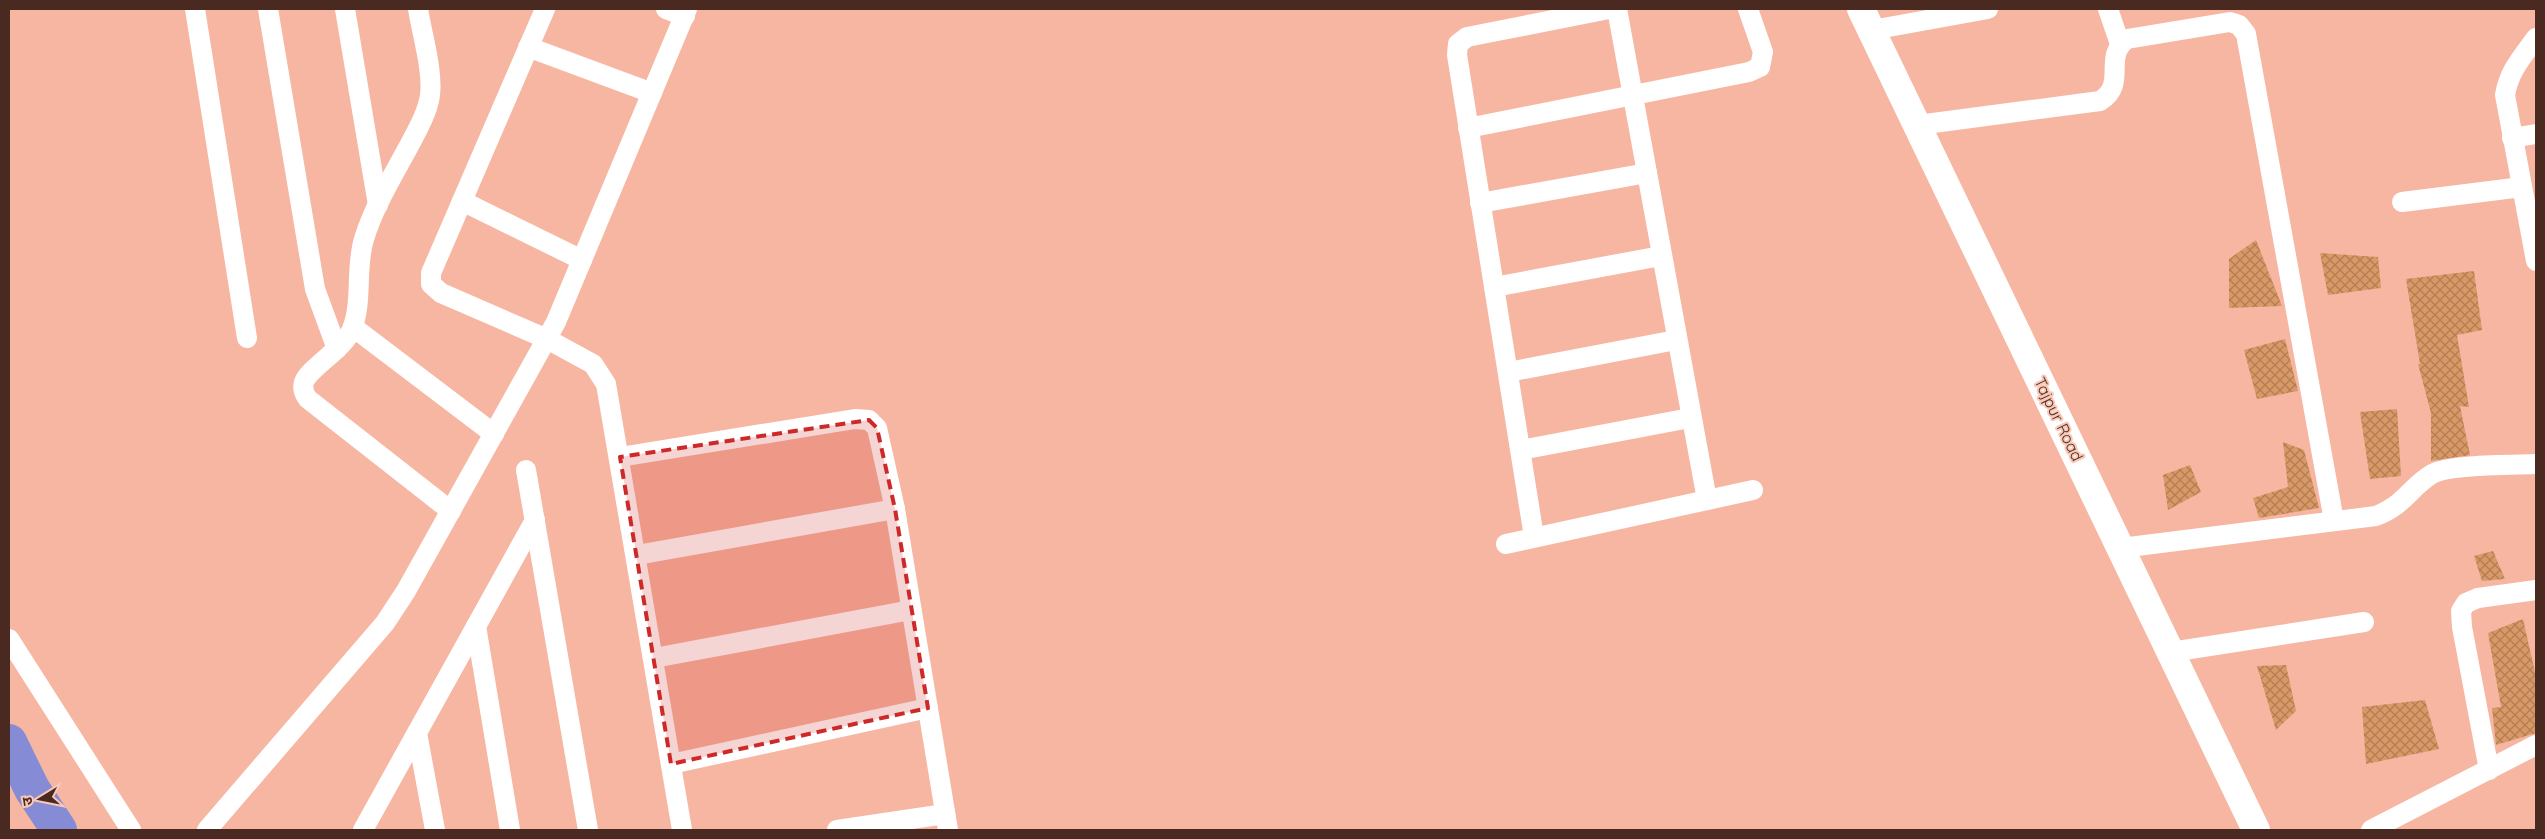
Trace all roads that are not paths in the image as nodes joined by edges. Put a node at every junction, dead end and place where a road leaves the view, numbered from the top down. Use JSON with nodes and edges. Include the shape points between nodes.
{"nodes":[{"id":1,"x":195,"y":9,"type":"edge"},
{"id":2,"x":268,"y":9,"type":"edge"},
{"id":3,"x":345,"y":9,"type":"edge"},
{"id":4,"x":418,"y":9,"type":"edge"},
{"id":5,"x":545,"y":9,"type":"edge"},
{"id":6,"x":666,"y":9,"type":"edge"},
{"id":7,"x":1609,"y":9,"type":"edge"},
{"id":8,"x":1617,"y":9,"type":"edge"},
{"id":9,"x":1748,"y":9,"type":"edge"},
{"id":10,"x":1988,"y":9,"type":"edge"},
{"id":11,"x":2108,"y":9,"type":"edge"},
{"id":12,"x":686,"y":12,"type":"edge"},
{"id":13,"x":1866,"y":20,"type":"edge"},
{"id":14,"x":2536,"y":38,"type":"edge"},
{"id":15,"x":2120,"y":44,"type":"junction"},
{"id":16,"x":528,"y":47,"type":"junction"},
{"id":17,"x":652,"y":93,"type":"junction"},
{"id":18,"x":1632,"y":95,"type":"junction"},
{"id":19,"x":1918,"y":125,"type":"junction"},
{"id":20,"x":1468,"y":128,"type":"junction"},
{"id":21,"x":2536,"y":134,"type":"edge"},
{"id":22,"x":2512,"y":138,"type":"junction"},
{"id":23,"x":1647,"y":174,"type":"junction"},
{"id":24,"x":2522,"y":186,"type":"junction"},
{"id":25,"x":462,"y":202,"type":"junction"},
{"id":26,"x":2402,"y":202,"type":"dead end"},
{"id":27,"x":1480,"y":203,"type":"junction"},
{"id":28,"x":378,"y":205,"type":"junction"},
{"id":29,"x":2535,"y":251,"type":"edge"},
{"id":30,"x":1661,"y":256,"type":"junction"},
{"id":31,"x":582,"y":260,"type":"junction"},
{"id":32,"x":1494,"y":287,"type":"junction"},
{"id":33,"x":353,"y":327,"type":"junction"},
{"id":34,"x":247,"y":338,"type":"dead end"},
{"id":35,"x":547,"y":339,"type":"junction"},
{"id":36,"x":1676,"y":340,"type":"junction"},
{"id":37,"x":337,"y":349,"type":"junction"},
{"id":38,"x":1508,"y":372,"type":"junction"},
{"id":39,"x":1690,"y":418,"type":"junction"},
{"id":40,"x":494,"y":434,"type":"junction"},
{"id":41,"x":1521,"y":450,"type":"junction"},
{"id":42,"x":620,"y":457,"type":"junction"},
{"id":43,"x":2536,"y":464,"type":"edge"},
{"id":44,"x":526,"y":470,"type":"dead end"},
{"id":45,"x":1753,"y":490,"type":"dead end"},
{"id":46,"x":1706,"y":500,"type":"junction"},
{"id":47,"x":894,"y":509,"type":"junction"},
{"id":48,"x":451,"y":511,"type":"junction"},
{"id":49,"x":535,"y":520,"type":"junction"},
{"id":50,"x":2334,"y":522,"type":"junction"},
{"id":51,"x":1534,"y":537,"type":"junction"},
{"id":52,"x":1506,"y":544,"type":"dead end"},
{"id":53,"x":2121,"y":548,"type":"junction"},
{"id":54,"x":636,"y":555,"type":"junction"},
{"id":55,"x":2536,"y":590,"type":"edge"},
{"id":56,"x":911,"y":610,"type":"junction"},
{"id":57,"x":2364,"y":622,"type":"dead end"},
{"id":58,"x":476,"y":626,"type":"junction"},
{"id":59,"x":9,"y":639,"type":"edge"},
{"id":60,"x":2171,"y":652,"type":"junction"},
{"id":61,"x":654,"y":658,"type":"junction"},
{"id":62,"x":928,"y":708,"type":"junction"},
{"id":63,"x":417,"y":733,"type":"junction"},
{"id":64,"x":2536,"y":745,"type":"edge"},
{"id":65,"x":671,"y":764,"type":"junction"},
{"id":66,"x":2489,"y":770,"type":"junction"},
{"id":67,"x":946,"y":822,"type":"edge"},
{"id":68,"x":130,"y":830,"type":"edge"},
{"id":69,"x":207,"y":830,"type":"edge"},
{"id":70,"x":363,"y":830,"type":"edge"},
{"id":71,"x":435,"y":830,"type":"edge"},
{"id":72,"x":510,"y":830,"type":"edge"},
{"id":73,"x":588,"y":830,"type":"edge"},
{"id":74,"x":682,"y":830,"type":"edge"},
{"id":75,"x":837,"y":830,"type":"edge"},
{"id":76,"x":2256,"y":830,"type":"edge"},
{"id":77,"x":2371,"y":830,"type":"edge"}],
"edges":[{"from":1,"to":34,"type":"street"},
{"from":2,"to":37,"type":"street","via":[[315,289]]},
{"from":3,"to":28,"type":"street"},
{"from":4,"to":28,"type":"street","via":[[430,95],[420,126]]},
{"from":5,"to":16,"type":"street"},
{"from":6,"to":12,"type":"street"},
{"from":7,"to":20,"type":"street","via":[[1467,37],[1458,44],[1458,69]]},
{"from":8,"to":18,"type":"street"},
{"from":9,"to":18,"type":"street","via":[[1763,52],[1760,67],[1749,72]]},
{"from":10,"to":13,"type":"street"},
{"from":11,"to":15,"type":"street"},
{"from":12,"to":17,"type":"street"},
{"from":13,"to":19,"type":"main road","name":"Tajpur Road"},
{"from":14,"to":22,"type":"street","via":[[2508,80],[2506,95]]},
{"from":15,"to":19,"type":"street","via":[[2114,54],[2114,85],[2109,96],[2100,101]]},
{"from":15,"to":50,"type":"street","via":[[2127,39],[2230,22],[2240,24],[2246,34]]},
{"from":16,"to":17,"type":"street"},
{"from":16,"to":25,"type":"street"},
{"from":17,"to":31,"type":"street"},
{"from":18,"to":20,"type":"street"},
{"from":18,"to":23,"type":"street"},
{"from":19,"to":53,"type":"main road","name":"Tajpur Road"},
{"from":20,"to":27,"type":"street"},
{"from":21,"to":22,"type":"street"},
{"from":22,"to":24,"type":"street"},
{"from":23,"to":27,"type":"street"},
{"from":23,"to":30,"type":"street"},
{"from":24,"to":26,"type":"street"},
{"from":24,"to":29,"type":"street"},
{"from":25,"to":31,"type":"street"},
{"from":25,"to":35,"type":"street","via":[[431,273],[431,284],[441,294]]},
{"from":27,"to":32,"type":"street"},
{"from":28,"to":33,"type":"street","via":[[364,238],[358,264]]},
{"from":30,"to":32,"type":"street"},
{"from":30,"to":36,"type":"street"},
{"from":31,"to":35,"type":"street"},
{"from":32,"to":38,"type":"street"},
{"from":33,"to":37,"type":"street"},
{"from":33,"to":40,"type":"street"},
{"from":35,"to":40,"type":"street"},
{"from":35,"to":42,"type":"street","via":[[593,364],[602,374]]},
{"from":36,"to":38,"type":"street"},
{"from":36,"to":39,"type":"street"},
{"from":37,"to":48,"type":"street","via":[[305,380],[303,392]]},
{"from":38,"to":41,"type":"street"},
{"from":39,"to":41,"type":"street"},
{"from":39,"to":46,"type":"street"},
{"from":40,"to":48,"type":"street"},
{"from":41,"to":51,"type":"street"},
{"from":42,"to":47,"type":"street","via":[[869,420],[877,428]]},
{"from":42,"to":54,"type":"street"},
{"from":43,"to":50,"type":"street","via":[[2450,469],[2432,474],[2390,511]]},
{"from":44,"to":49,"type":"street"},
{"from":45,"to":46,"type":"street"},
{"from":46,"to":51,"type":"street"},
{"from":47,"to":54,"type":"street"},
{"from":47,"to":56,"type":"street"},
{"from":48,"to":69,"type":"street","via":[[385,623]]},
{"from":49,"to":58,"type":"street"},
{"from":49,"to":73,"type":"street"},
{"from":50,"to":53,"type":"street"},
{"from":51,"to":52,"type":"street"},
{"from":53,"to":60,"type":"main road","name":"Tajpur Road"},
{"from":54,"to":61,"type":"street"},
{"from":55,"to":66,"type":"street","via":[[2478,598],[2466,603],[2461,612]]},
{"from":56,"to":61,"type":"street"},
{"from":56,"to":62,"type":"street"},
{"from":57,"to":60,"type":"street"},
{"from":58,"to":63,"type":"street"},
{"from":58,"to":72,"type":"street"},
{"from":59,"to":68,"type":"street"},
{"from":60,"to":76,"type":"main road","name":"Tajpur Road"},
{"from":61,"to":65,"type":"street"},
{"from":62,"to":65,"type":"street"},
{"from":62,"to":67,"type":"street"},
{"from":63,"to":70,"type":"street"},
{"from":63,"to":71,"type":"street"},
{"from":64,"to":66,"type":"street"},
{"from":65,"to":74,"type":"street"},
{"from":66,"to":77,"type":"street"},
{"from":67,"to":75,"type":"street"}]}
